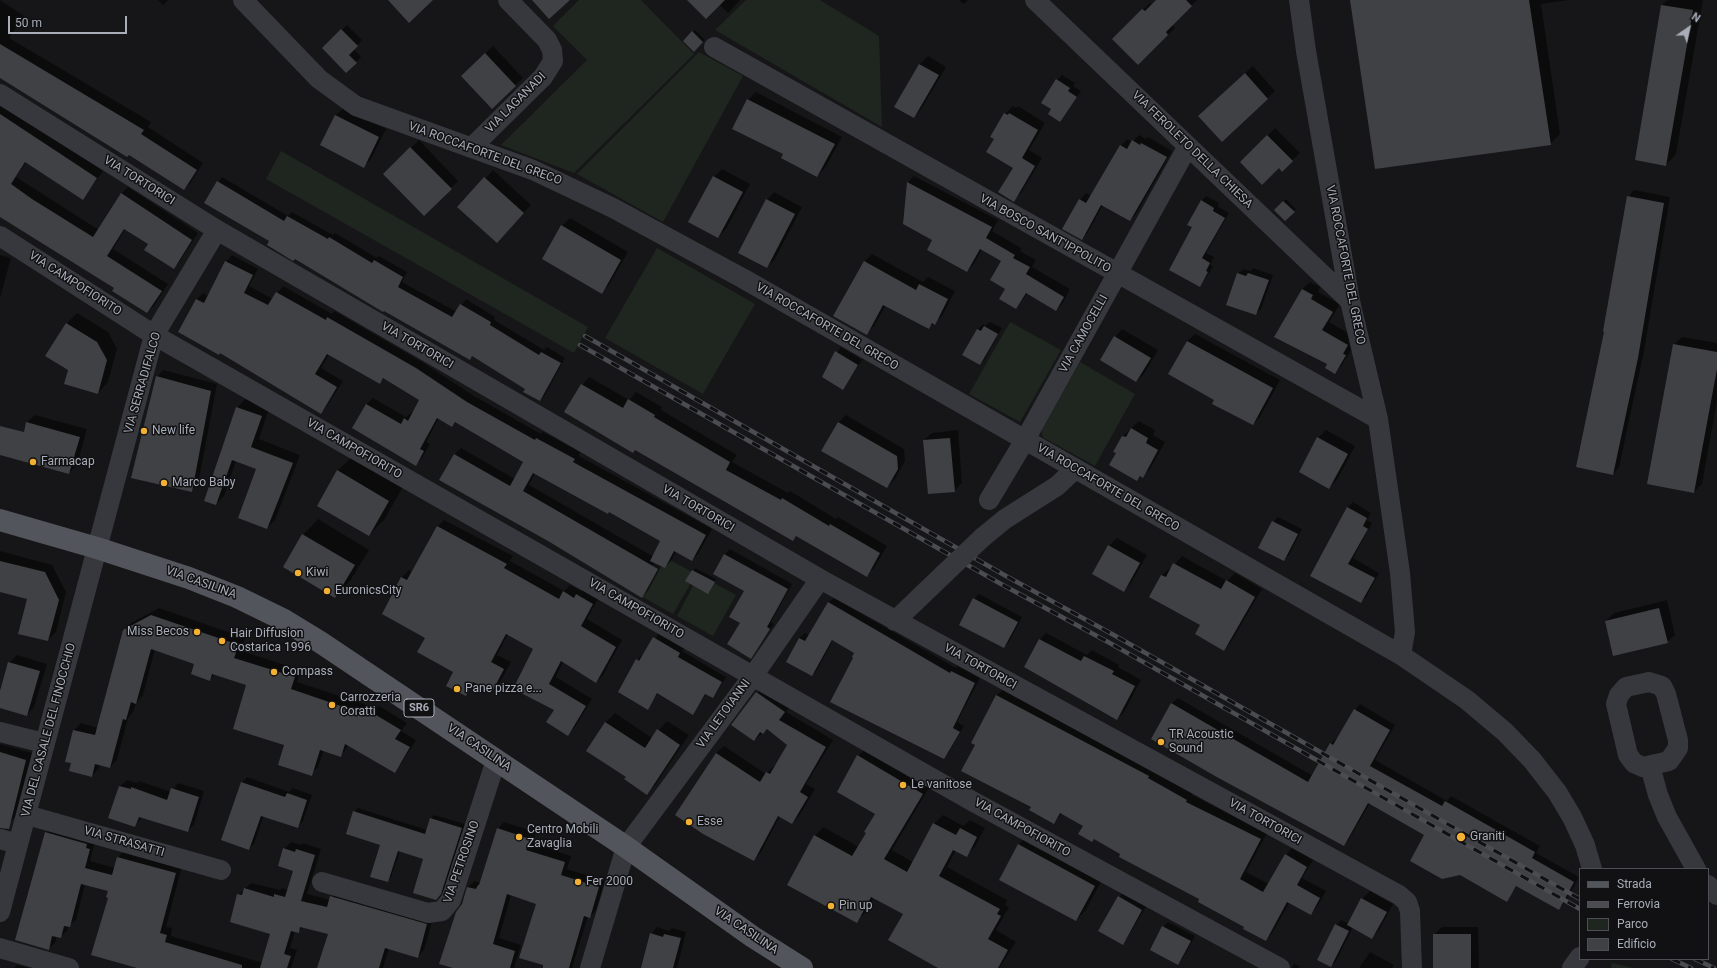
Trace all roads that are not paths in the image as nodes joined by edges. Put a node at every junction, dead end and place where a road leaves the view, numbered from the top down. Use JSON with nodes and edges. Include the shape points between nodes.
{"nodes":[{"id":1,"x":243,"y":0,"type":"edge"},
{"id":2,"x":508,"y":0,"type":"edge"},
{"id":3,"x":1035,"y":0,"type":"edge"},
{"id":4,"x":1299,"y":0,"type":"edge"},
{"id":5,"x":714,"y":47,"type":"dead end"},
{"id":6,"x":0,"y":94,"type":"edge"},
{"id":7,"x":1188,"y":146,"type":"junction"},
{"id":8,"x":470,"y":148,"type":"junction"},
{"id":9,"x":217,"y":230,"type":"junction"},
{"id":10,"x":0,"y":236,"type":"edge"},
{"id":11,"x":1117,"y":274,"type":"junction"},
{"id":12,"x":1350,"y":301,"type":"junction"},
{"id":13,"x":154,"y":335,"type":"junction"},
{"id":14,"x":1378,"y":419,"type":"junction"},
{"id":15,"x":1025,"y":440,"type":"junction"},
{"id":16,"x":1075,"y":468,"type":"junction"},
{"id":17,"x":990,"y":500,"type":"dead end"},
{"id":18,"x":0,"y":520,"type":"edge"},
{"id":19,"x":97,"y":548,"type":"junction"},
{"id":20,"x":820,"y":579,"type":"junction"},
{"id":21,"x":894,"y":621,"type":"junction"},
{"id":22,"x":1401,"y":655,"type":"junction"},
{"id":23,"x":753,"y":676,"type":"junction"},
{"id":24,"x":0,"y":732,"type":"edge"},
{"id":25,"x":44,"y":744,"type":"junction"},
{"id":26,"x":496,"y":760,"type":"junction"},
{"id":27,"x":1650,"y":766,"type":"dead end"},
{"id":28,"x":27,"y":815,"type":"junction"},
{"id":29,"x":9,"y":841,"type":"edge"},
{"id":30,"x":626,"y":847,"type":"junction"},
{"id":31,"x":1592,"y":868,"type":"edge"},
{"id":32,"x":1695,"y":868,"type":"edge"},
{"id":33,"x":221,"y":870,"type":"dead end"},
{"id":34,"x":322,"y":882,"type":"dead end"},
{"id":35,"x":1709,"y":886,"type":"edge"},
{"id":36,"x":1717,"y":895,"type":"edge"},
{"id":37,"x":0,"y":912,"type":"edge"},
{"id":38,"x":0,"y":948,"type":"edge"},
{"id":39,"x":1579,"y":958,"type":"edge"},
{"id":40,"x":69,"y":968,"type":"edge"},
{"id":41,"x":590,"y":968,"type":"edge"},
{"id":42,"x":802,"y":968,"type":"edge"},
{"id":43,"x":1280,"y":968,"type":"edge"},
{"id":44,"x":1412,"y":968,"type":"edge"},
{"id":45,"x":1572,"y":968,"type":"edge"}],
"edges":[{"from":1,"to":8,"type":"street","name":"VIA ROCCAFORTE DEL GRECO","via":[[319,79],[348,101],[367,111]]},
{"from":2,"to":8,"type":"street","name":"VIA LAGANADI","via":[[547,40],[552,50],[553,61],[543,78]]},
{"from":3,"to":7,"type":"street","name":"VIA FEROLETO DELLA CHIESA"},
{"from":4,"to":12,"type":"street","name":"VIA ROCCAFORTE DEL GRECO"},
{"from":5,"to":11,"type":"street","name":"VIA BOSCO SANT'IPPOLITO"},
{"from":6,"to":9,"type":"street","name":"VIA TORTORICI"},
{"from":7,"to":11,"type":"street","name":"VIA CAMOCELLI"},
{"from":7,"to":12,"type":"street","name":"VIA FEROLETO DELLA CHIESA"},
{"from":8,"to":15,"type":"street","name":"VIA ROCCAFORTE DEL GRECO","via":[[546,175],[613,208],[738,276]]},
{"from":9,"to":13,"type":"street","name":"VIA SERRADIFALCO"},
{"from":9,"to":20,"type":"street","name":"VIA TORTORICI"},
{"from":10,"to":13,"type":"street","name":"VIA CAMPOFIORITO"},
{"from":11,"to":14,"type":"street","name":"VIA BOSCO SANT'IPPOLITO"},
{"from":11,"to":15,"type":"street","name":"VIA CAMOCELLI"},
{"from":12,"to":14,"type":"street","name":"VIA ROCCAFORTE DEL GRECO"},
{"from":13,"to":19,"type":"street","name":"VIA SERRADIFALCO"},
{"from":13,"to":23,"type":"street","name":"VIA CAMPOFIORITO"},
{"from":14,"to":22,"type":"street","name":"VIA ROCCAFORTE DEL GRECO","via":[[1400,573],[1405,632]]},
{"from":15,"to":16,"type":"street","name":"VIA ROCCAFORTE DEL GRECO"},
{"from":15,"to":17,"type":"street","name":"VIA CAMOCELLI"},
{"from":16,"to":21,"type":"street","bridge":true,"via":[[1057,486],[1005,519],[983,537]]},
{"from":16,"to":22,"type":"street","name":"VIA ROCCAFORTE DEL GRECO"},
{"from":18,"to":19,"type":"main road","name":"VIA CASILINA","number":"SR6"},
{"from":19,"to":25,"type":"street","name":"VIA DEL CASALE DEL FINOCCHIO"},
{"from":19,"to":26,"type":"main road","name":"VIA CASILINA","number":"SR6","via":[[202,583],[271,613],[320,642]]},
{"from":20,"to":21,"type":"street","name":"VIA TORTORICI"},
{"from":20,"to":23,"type":"street","name":"VIA LETOIANNI"},
{"from":21,"to":44,"type":"street","name":"VIA TORTORICI","via":[[1399,895],[1407,902],[1411,914]]},
{"from":22,"to":31,"type":"street","via":[[1467,700],[1505,732],[1532,760],[1572,817],[1585,845]]},
{"from":23,"to":30,"type":"street","name":"VIA LETOIANNI"},
{"from":23,"to":43,"type":"street","name":"VIA CAMPOFIORITO","via":[[991,812]]},
{"from":24,"to":25,"type":"street"},
{"from":25,"to":28,"type":"street","name":"VIA DEL CASALE DEL FINOCCHIO"},
{"from":26,"to":30,"type":"main road","name":"VIA CASILINA","number":"SR6"},
{"from":26,"to":34,"type":"street","name":"VIA PETROSINO","via":[[451,900],[442,911],[428,913]]},
{"from":27,"to":32,"type":"street","via":[[1667,817]]},
{"from":28,"to":29,"type":"street","name":"VIA DEL CASALE DEL FINOCCHIO"},
{"from":28,"to":33,"type":"street","name":"VIA STRASATTI"},
{"from":29,"to":37,"type":"street","name":"VIA DEL CASALE DEL FINOCCHIO"},
{"from":30,"to":41,"type":"street"},
{"from":30,"to":42,"type":"main road","name":"VIA CASILINA","number":"SR6","via":[[753,937]]},
{"from":35,"to":36,"type":"street"},
{"from":38,"to":40,"type":"street"},
{"from":39,"to":45,"type":"street"}]}
